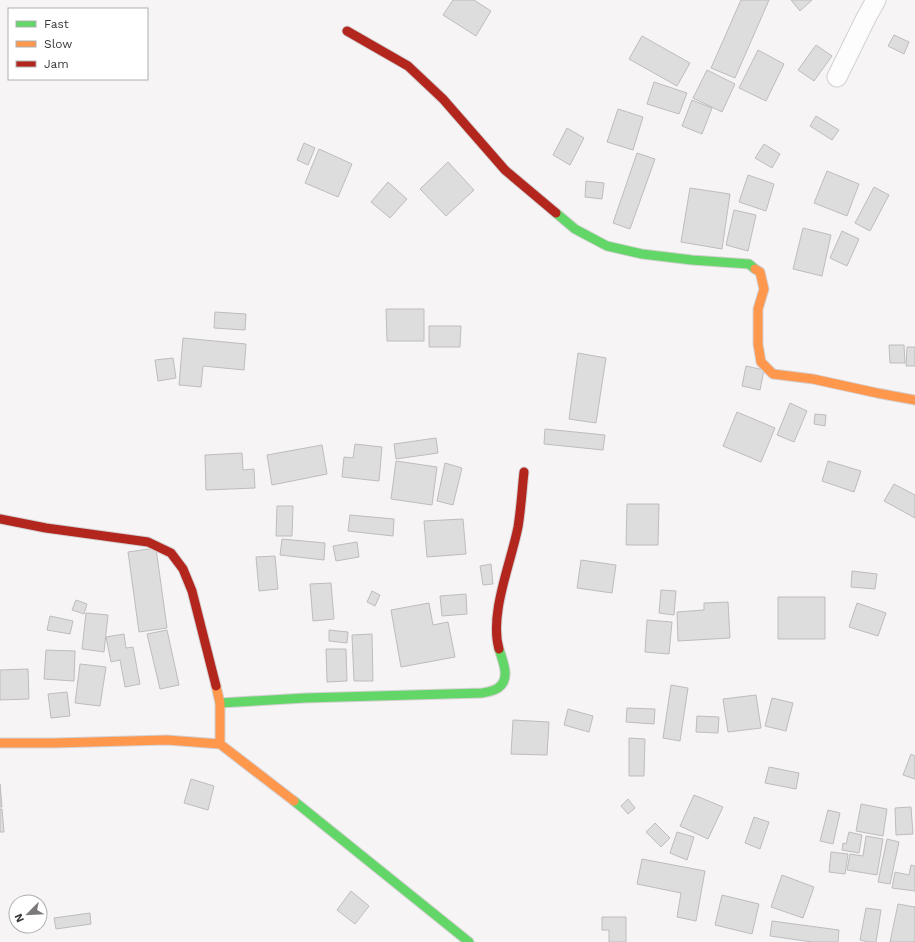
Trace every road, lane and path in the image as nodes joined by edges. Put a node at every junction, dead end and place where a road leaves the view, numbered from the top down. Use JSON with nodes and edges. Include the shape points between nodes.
{"nodes":[{"id":1,"x":876,"y":0,"type":"edge"},
{"id":2,"x":347,"y":31,"type":"dead end"},
{"id":3,"x":837,"y":77,"type":"dead end"},
{"id":4,"x":915,"y":400,"type":"edge"},
{"id":5,"x":524,"y":472,"type":"dead end"},
{"id":6,"x":0,"y":519,"type":"edge"},
{"id":7,"x":220,"y":703,"type":"junction"},
{"id":8,"x":0,"y":743,"type":"edge"},
{"id":9,"x":220,"y":744,"type":"junction"},
{"id":10,"x":469,"y":942,"type":"edge"}],
"edges":[{"from":1,"to":3,"type":"street"},
{"from":2,"to":4,"type":"street","via":[[408,66],[443,99],[505,170],[575,229],[607,246],[642,254],[749,264],[760,272],[764,289],[758,309],[758,344],[761,362],[772,374],[813,379]]},
{"from":5,"to":7,"type":"street","via":[[518,526],[498,607],[496,630],[505,669],[504,682],[497,689],[482,693]]},
{"from":6,"to":7,"type":"street","via":[[148,542],[171,553],[183,569],[192,591]]},
{"from":7,"to":9,"type":"street"},
{"from":8,"to":9,"type":"street","via":[[166,740]]},
{"from":9,"to":10,"type":"street"}]}
